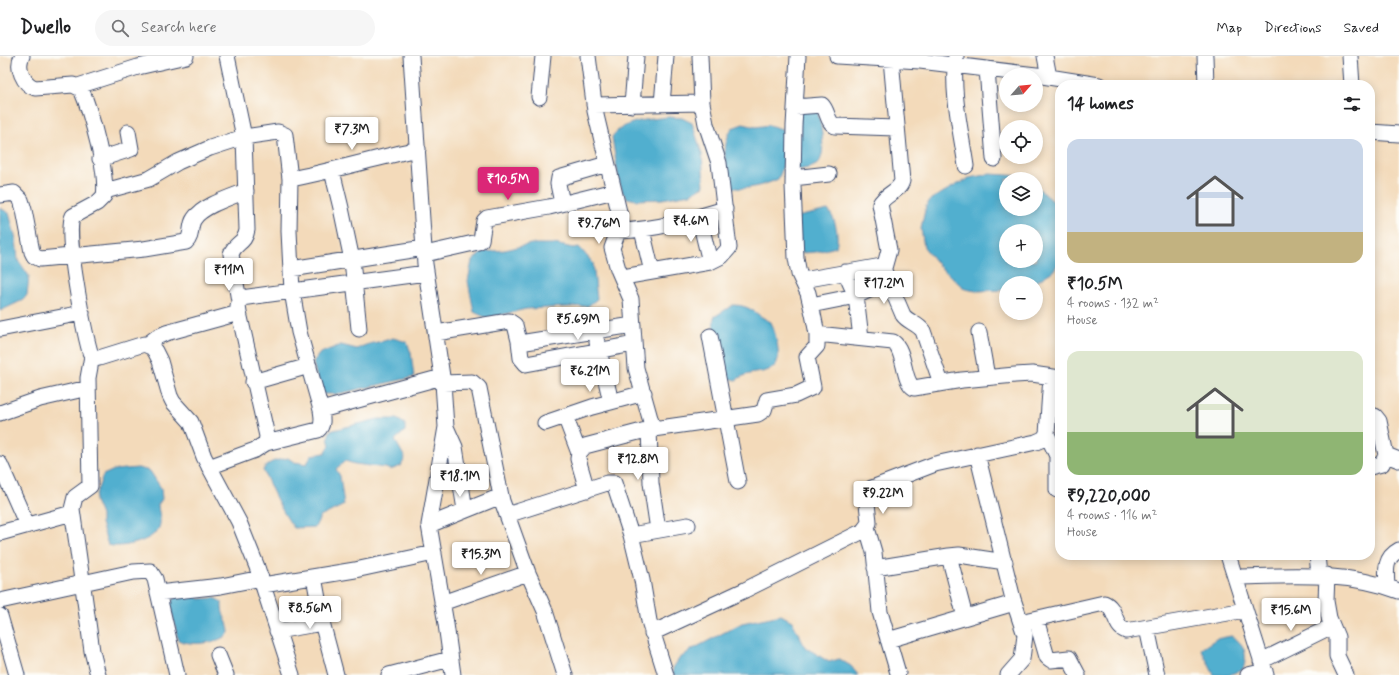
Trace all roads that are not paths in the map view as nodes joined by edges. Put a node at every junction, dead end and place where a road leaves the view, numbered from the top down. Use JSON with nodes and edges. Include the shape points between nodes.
{"nodes":[{"id":1,"x":22,"y":56,"type":"edge"},
{"id":2,"x":186,"y":56,"type":"edge"},
{"id":3,"x":227,"y":56,"type":"edge"},
{"id":4,"x":411,"y":56,"type":"edge"},
{"id":5,"x":543,"y":56,"type":"edge"},
{"id":6,"x":588,"y":56,"type":"edge"},
{"id":7,"x":636,"y":56,"type":"edge"},
{"id":8,"x":666,"y":56,"type":"edge"},
{"id":9,"x":700,"y":56,"type":"edge"},
{"id":10,"x":798,"y":56,"type":"edge"},
{"id":11,"x":837,"y":56,"type":"edge"},
{"id":12,"x":1045,"y":56,"type":"edge"},
{"id":13,"x":1205,"y":56,"type":"edge"},
{"id":14,"x":1350,"y":56,"type":"edge"},
{"id":15,"x":886,"y":58,"type":"edge"},
{"id":16,"x":955,"y":61,"type":"edge"},
{"id":17,"x":138,"y":62,"type":"edge"},
{"id":18,"x":1042,"y":68,"type":"edge"},
{"id":19,"x":987,"y":69,"type":"junction"},
{"id":20,"x":999,"y":71,"type":"edge"},
{"id":21,"x":1043,"y":77,"type":"edge"},
{"id":22,"x":1063,"y":80,"type":"edge"},
{"id":23,"x":1206,"y":80,"type":"edge"},
{"id":24,"x":1352,"y":80,"type":"edge"},
{"id":25,"x":78,"y":86,"type":"junction"},
{"id":26,"x":538,"y":97,"type":"dead end"},
{"id":27,"x":702,"y":103,"type":"junction"},
{"id":28,"x":632,"y":104,"type":"junction"},
{"id":29,"x":662,"y":104,"type":"junction"},
{"id":30,"x":594,"y":105,"type":"junction"},
{"id":31,"x":795,"y":107,"type":"junction"},
{"id":32,"x":896,"y":128,"type":"junction"},
{"id":33,"x":128,"y":132,"type":"dead end"},
{"id":34,"x":1375,"y":132,"type":"edge"},
{"id":35,"x":1399,"y":134,"type":"edge"},
{"id":36,"x":244,"y":137,"type":"junction"},
{"id":37,"x":418,"y":149,"type":"junction"},
{"id":38,"x":100,"y":159,"type":"junction"},
{"id":39,"x":994,"y":159,"type":"dead end"},
{"id":40,"x":607,"y":164,"type":"junction"},
{"id":41,"x":966,"y":166,"type":"dead end"},
{"id":42,"x":332,"y":171,"type":"junction"},
{"id":43,"x":829,"y":174,"type":"dead end"},
{"id":44,"x":793,"y":178,"type":"junction"},
{"id":45,"x":290,"y":179,"type":"junction"},
{"id":46,"x":105,"y":191,"type":"junction"},
{"id":47,"x":246,"y":191,"type":"junction"},
{"id":48,"x":614,"y":191,"type":"junction"},
{"id":49,"x":0,"y":195,"type":"edge"},
{"id":50,"x":562,"y":203,"type":"junction"},
{"id":51,"x":725,"y":209,"type":"junction"},
{"id":52,"x":699,"y":217,"type":"junction"},
{"id":53,"x":642,"y":230,"type":"junction"},
{"id":54,"x":618,"y":231,"type":"junction"},
{"id":55,"x":424,"y":251,"type":"junction"},
{"id":56,"x":73,"y":257,"type":"junction"},
{"id":57,"x":352,"y":260,"type":"junction"},
{"id":58,"x":710,"y":262,"type":"junction"},
{"id":59,"x":291,"y":269,"type":"junction"},
{"id":60,"x":652,"y":272,"type":"junction"},
{"id":61,"x":845,"y":272,"type":"junction"},
{"id":62,"x":426,"y":273,"type":"junction"},
{"id":63,"x":887,"y":274,"type":"junction"},
{"id":64,"x":622,"y":277,"type":"junction"},
{"id":65,"x":803,"y":280,"type":"junction"},
{"id":66,"x":354,"y":283,"type":"junction"},
{"id":67,"x":292,"y":291,"type":"junction"},
{"id":68,"x":856,"y":296,"type":"junction"},
{"id":69,"x":811,"y":305,"type":"junction"},
{"id":70,"x":239,"y":307,"type":"junction"},
{"id":71,"x":82,"y":313,"type":"junction"},
{"id":72,"x":633,"y":325,"type":"junction"},
{"id":73,"x":0,"y":329,"type":"edge"},
{"id":74,"x":359,"y":329,"type":"dead end"},
{"id":75,"x":594,"y":331,"type":"junction"},
{"id":76,"x":979,"y":332,"type":"dead end"},
{"id":77,"x":436,"y":333,"type":"junction"},
{"id":78,"x":817,"y":334,"type":"junction"},
{"id":79,"x":710,"y":336,"type":"dead end"},
{"id":80,"x":861,"y":338,"type":"junction"},
{"id":81,"x":519,"y":341,"type":"junction"},
{"id":82,"x":148,"y":344,"type":"junction"},
{"id":83,"x":634,"y":344,"type":"junction"},
{"id":84,"x":599,"y":350,"type":"junction"},
{"id":85,"x":92,"y":356,"type":"junction"},
{"id":86,"x":308,"y":366,"type":"junction"},
{"id":87,"x":987,"y":377,"type":"junction"},
{"id":88,"x":1055,"y":378,"type":"edge"},
{"id":89,"x":442,"y":380,"type":"junction"},
{"id":90,"x":253,"y":382,"type":"junction"},
{"id":91,"x":942,"y":383,"type":"junction"},
{"id":92,"x":1055,"y":384,"type":"edge"},
{"id":93,"x":88,"y":388,"type":"junction"},
{"id":94,"x":644,"y":393,"type":"junction"},
{"id":95,"x":611,"y":402,"type":"junction"},
{"id":96,"x":321,"y":410,"type":"junction"},
{"id":97,"x":0,"y":413,"type":"edge"},
{"id":98,"x":565,"y":416,"type":"junction"},
{"id":99,"x":1375,"y":416,"type":"edge"},
{"id":100,"x":726,"y":419,"type":"junction"},
{"id":101,"x":545,"y":423,"type":"dead end"},
{"id":102,"x":446,"y":427,"type":"junction"},
{"id":103,"x":651,"y":429,"type":"junction"},
{"id":104,"x":1047,"y":434,"type":"junction"},
{"id":105,"x":266,"y":443,"type":"junction"},
{"id":106,"x":1055,"y":452,"type":"edge"},
{"id":107,"x":578,"y":453,"type":"junction"},
{"id":108,"x":977,"y":454,"type":"junction"},
{"id":109,"x":1393,"y":457,"type":"edge"},
{"id":110,"x":0,"y":464,"type":"edge"},
{"id":111,"x":1375,"y":466,"type":"edge"},
{"id":112,"x":209,"y":467,"type":"junction"},
{"id":113,"x":738,"y":482,"type":"dead end"},
{"id":114,"x":587,"y":490,"type":"junction"},
{"id":115,"x":6,"y":493,"type":"edge"},
{"id":116,"x":501,"y":496,"type":"junction"},
{"id":117,"x":465,"y":510,"type":"junction"},
{"id":118,"x":72,"y":513,"type":"junction"},
{"id":119,"x":507,"y":515,"type":"junction"},
{"id":120,"x":27,"y":525,"type":"junction"},
{"id":121,"x":429,"y":525,"type":"junction"},
{"id":122,"x":688,"y":525,"type":"dead end"},
{"id":123,"x":867,"y":528,"type":"junction"},
{"id":124,"x":658,"y":530,"type":"junction"},
{"id":125,"x":0,"y":533,"type":"edge"},
{"id":126,"x":631,"y":535,"type":"junction"},
{"id":127,"x":1399,"y":550,"type":"edge"},
{"id":128,"x":434,"y":553,"type":"junction"},
{"id":129,"x":948,"y":556,"type":"junction"},
{"id":130,"x":1230,"y":560,"type":"edge"},
{"id":131,"x":1318,"y":560,"type":"edge"},
{"id":132,"x":1005,"y":562,"type":"junction"},
{"id":133,"x":875,"y":568,"type":"junction"},
{"id":134,"x":528,"y":573,"type":"junction"},
{"id":135,"x":1323,"y":575,"type":"junction"},
{"id":136,"x":314,"y":577,"type":"junction"},
{"id":137,"x":1235,"y":577,"type":"junction"},
{"id":138,"x":82,"y":582,"type":"junction"},
{"id":139,"x":262,"y":582,"type":"junction"},
{"id":140,"x":1393,"y":588,"type":"edge"},
{"id":141,"x":158,"y":593,"type":"junction"},
{"id":142,"x":0,"y":601,"type":"edge"},
{"id":143,"x":442,"y":603,"type":"junction"},
{"id":144,"x":1014,"y":603,"type":"junction"},
{"id":145,"x":1245,"y":610,"type":"junction"},
{"id":146,"x":0,"y":616,"type":"edge"},
{"id":147,"x":965,"y":617,"type":"junction"},
{"id":148,"x":1028,"y":621,"type":"junction"},
{"id":149,"x":322,"y":623,"type":"junction"},
{"id":150,"x":1332,"y":626,"type":"junction"},
{"id":151,"x":1147,"y":628,"type":"junction"},
{"id":152,"x":277,"y":631,"type":"junction"},
{"id":153,"x":652,"y":633,"type":"junction"},
{"id":154,"x":3,"y":639,"type":"edge"},
{"id":155,"x":888,"y":640,"type":"junction"},
{"id":156,"x":218,"y":655,"type":"dead end"},
{"id":157,"x":450,"y":659,"type":"junction"},
{"id":158,"x":1264,"y":669,"type":"edge"},
{"id":159,"x":898,"y":673,"type":"dead end"},
{"id":160,"x":17,"y":675,"type":"edge"},
{"id":161,"x":98,"y":675,"type":"edge"},
{"id":162,"x":177,"y":675,"type":"edge"},
{"id":163,"x":226,"y":675,"type":"edge"},
{"id":164,"x":292,"y":675,"type":"edge"},
{"id":165,"x":336,"y":675,"type":"edge"},
{"id":166,"x":389,"y":675,"type":"edge"},
{"id":167,"x":452,"y":675,"type":"edge"},
{"id":168,"x":565,"y":675,"type":"edge"},
{"id":169,"x":666,"y":675,"type":"edge"},
{"id":170,"x":1008,"y":675,"type":"edge"},
{"id":171,"x":1078,"y":675,"type":"edge"},
{"id":172,"x":1157,"y":675,"type":"edge"},
{"id":173,"x":1248,"y":675,"type":"edge"},
{"id":174,"x":1346,"y":675,"type":"edge"}],
"edges":[{"from":1,"to":25,"type":"street","via":[[22,76],[30,86]]},
{"from":2,"to":17,"type":"street"},
{"from":3,"to":36,"type":"street"},
{"from":4,"to":37,"type":"street"},
{"from":5,"to":26,"type":"street"},
{"from":6,"to":30,"type":"street"},
{"from":7,"to":28,"type":"street"},
{"from":8,"to":29,"type":"street"},
{"from":9,"to":27,"type":"street"},
{"from":10,"to":31,"type":"street"},
{"from":11,"to":15,"type":"street"},
{"from":12,"to":18,"type":"street"},
{"from":13,"to":23,"type":"street"},
{"from":14,"to":24,"type":"street"},
{"from":15,"to":16,"type":"street"},
{"from":15,"to":32,"type":"street"},
{"from":16,"to":19,"type":"street"},
{"from":16,"to":41,"type":"street","via":[[956,101]]},
{"from":17,"to":25,"type":"street"},
{"from":19,"to":20,"type":"street"},
{"from":19,"to":39,"type":"street"},
{"from":21,"to":22,"type":"street"},
{"from":25,"to":38,"type":"street","via":[[84,96]]},
{"from":27,"to":29,"type":"street"},
{"from":27,"to":51,"type":"street","via":[[706,124],[717,152]]},
{"from":28,"to":29,"type":"street"},
{"from":28,"to":30,"type":"street"},
{"from":30,"to":40,"type":"street"},
{"from":31,"to":32,"type":"street","via":[[822,105],[830,122],[835,126]]},
{"from":31,"to":44,"type":"street"},
{"from":32,"to":63,"type":"street","via":[[902,181],[880,204],[889,250]]},
{"from":33,"to":38,"type":"street","via":[[131,149]]},
{"from":34,"to":35,"type":"street"},
{"from":36,"to":45,"type":"street","via":[[278,132],[285,135]]},
{"from":36,"to":46,"type":"street","via":[[210,148],[144,180]]},
{"from":36,"to":47,"type":"street"},
{"from":37,"to":42,"type":"street","via":[[369,159]]},
{"from":37,"to":55,"type":"street"},
{"from":38,"to":46,"type":"street"},
{"from":40,"to":48,"type":"street"},
{"from":40,"to":50,"type":"street","via":[[559,178]]},
{"from":42,"to":45,"type":"street"},
{"from":42,"to":57,"type":"street"},
{"from":43,"to":44,"type":"street"},
{"from":44,"to":65,"type":"street","via":[[797,268]]},
{"from":45,"to":59,"type":"street"},
{"from":46,"to":56,"type":"street","via":[[101,200],[77,213],[71,220]]},
{"from":47,"to":56,"type":"street","via":[[202,211],[192,221],[190,236],[186,242]]},
{"from":47,"to":70,"type":"street","via":[[246,237],[233,248],[231,254]]},
{"from":48,"to":50,"type":"street"},
{"from":48,"to":54,"type":"street","via":[[620,216]]},
{"from":49,"to":56,"type":"street","via":[[14,193],[21,200],[34,256],[40,259]]},
{"from":50,"to":55,"type":"street","via":[[487,218],[483,225],[481,240],[478,242]]},
{"from":51,"to":52,"type":"street"},
{"from":51,"to":58,"type":"street","via":[[729,248],[722,256]]},
{"from":52,"to":53,"type":"street"},
{"from":52,"to":58,"type":"street"},
{"from":53,"to":54,"type":"street"},
{"from":53,"to":60,"type":"street"},
{"from":54,"to":64,"type":"street","via":[[612,248]]},
{"from":55,"to":57,"type":"street"},
{"from":55,"to":62,"type":"street"},
{"from":56,"to":71,"type":"street"},
{"from":57,"to":59,"type":"street"},
{"from":57,"to":66,"type":"street"},
{"from":58,"to":60,"type":"street"},
{"from":59,"to":67,"type":"street"},
{"from":60,"to":64,"type":"street"},
{"from":61,"to":63,"type":"street","via":[[879,266]]},
{"from":61,"to":65,"type":"street"},
{"from":61,"to":68,"type":"street"},
{"from":62,"to":66,"type":"street"},
{"from":62,"to":77,"type":"street"},
{"from":63,"to":68,"type":"street"},
{"from":63,"to":91,"type":"street","via":[[902,315],[919,326],[922,331]]},
{"from":64,"to":72,"type":"street","via":[[631,299]]},
{"from":65,"to":69,"type":"street"},
{"from":66,"to":67,"type":"street"},
{"from":66,"to":74,"type":"street"},
{"from":67,"to":70,"type":"street","via":[[245,296]]},
{"from":67,"to":86,"type":"street","via":[[298,332]]},
{"from":68,"to":69,"type":"street"},
{"from":68,"to":80,"type":"street"},
{"from":69,"to":78,"type":"street"},
{"from":70,"to":82,"type":"street","via":[[166,333]]},
{"from":70,"to":90,"type":"street"},
{"from":71,"to":73,"type":"street"},
{"from":71,"to":85,"type":"street"},
{"from":72,"to":75,"type":"street"},
{"from":72,"to":83,"type":"street"},
{"from":75,"to":81,"type":"street"},
{"from":75,"to":84,"type":"street"},
{"from":76,"to":87,"type":"street"},
{"from":77,"to":81,"type":"street","via":[[509,321],[515,325]]},
{"from":77,"to":89,"type":"street"},
{"from":78,"to":80,"type":"street"},
{"from":78,"to":100,"type":"street","via":[[817,346],[807,357],[813,384],[811,388],[796,395],[767,400],[761,413]]},
{"from":79,"to":100,"type":"street"},
{"from":80,"to":91,"type":"street","via":[[888,340],[896,344],[914,388]]},
{"from":81,"to":84,"type":"street","via":[[521,358],[526,364]]},
{"from":82,"to":85,"type":"street","via":[[134,345],[95,359]]},
{"from":82,"to":112,"type":"street","via":[[160,361],[173,402],[191,422]]},
{"from":83,"to":84,"type":"street"},
{"from":83,"to":94,"type":"street","via":[[636,368]]},
{"from":84,"to":95,"type":"street"},
{"from":85,"to":93,"type":"street","via":[[88,370]]},
{"from":86,"to":90,"type":"street"},
{"from":86,"to":96,"type":"street"},
{"from":87,"to":88,"type":"street","via":[[1032,374]]},
{"from":87,"to":91,"type":"street"},
{"from":89,"to":96,"type":"street"},
{"from":89,"to":102,"type":"street"},
{"from":89,"to":116,"type":"street","via":[[472,382],[479,388]]},
{"from":90,"to":105,"type":"street","via":[[267,436]]},
{"from":92,"to":104,"type":"street"},
{"from":93,"to":97,"type":"street","via":[[40,399]]},
{"from":93,"to":118,"type":"street","via":[[90,486],[74,497]]},
{"from":94,"to":95,"type":"street"},
{"from":94,"to":103,"type":"street"},
{"from":95,"to":98,"type":"street"},
{"from":96,"to":105,"type":"street","via":[[322,425],[318,430]]},
{"from":98,"to":101,"type":"street"},
{"from":98,"to":107,"type":"street"},
{"from":99,"to":109,"type":"street"},
{"from":100,"to":103,"type":"street"},
{"from":100,"to":113,"type":"street"},
{"from":102,"to":117,"type":"street","via":[[455,447]]},
{"from":102,"to":121,"type":"street"},
{"from":103,"to":107,"type":"street","via":[[585,446]]},
{"from":103,"to":124,"type":"street","via":[[651,483]]},
{"from":104,"to":106,"type":"street"},
{"from":104,"to":108,"type":"street","via":[[1036,442]]},
{"from":105,"to":112,"type":"street","via":[[255,450]]},
{"from":107,"to":114,"type":"street"},
{"from":108,"to":123,"type":"street","via":[[935,464],[872,488],[868,491],[867,497]]},
{"from":108,"to":132,"type":"street"},
{"from":109,"to":111,"type":"street"},
{"from":110,"to":115,"type":"street"},
{"from":112,"to":139,"type":"street","via":[[239,522]]},
{"from":114,"to":119,"type":"street"},
{"from":114,"to":126,"type":"street","via":[[614,483]]},
{"from":115,"to":120,"type":"street"},
{"from":116,"to":117,"type":"street"},
{"from":116,"to":119,"type":"street"},
{"from":117,"to":121,"type":"street"},
{"from":118,"to":120,"type":"street"},
{"from":118,"to":138,"type":"street"},
{"from":119,"to":134,"type":"street"},
{"from":120,"to":125,"type":"street"},
{"from":121,"to":128,"type":"street"},
{"from":122,"to":124,"type":"street"},
{"from":123,"to":133,"type":"street","via":[[874,552]]},
{"from":123,"to":153,"type":"street","via":[[745,590]]},
{"from":124,"to":126,"type":"street"},
{"from":126,"to":153,"type":"street"},
{"from":127,"to":140,"type":"street","via":[[1391,555],[1386,566]]},
{"from":128,"to":136,"type":"street"},
{"from":128,"to":143,"type":"street"},
{"from":129,"to":132,"type":"street","via":[[959,555]]},
{"from":129,"to":133,"type":"street"},
{"from":129,"to":147,"type":"street"},
{"from":130,"to":137,"type":"street"},
{"from":131,"to":135,"type":"street"},
{"from":132,"to":144,"type":"street"},
{"from":133,"to":155,"type":"street","via":[[880,612]]},
{"from":134,"to":143,"type":"street"},
{"from":134,"to":168,"type":"street","via":[[545,611]]},
{"from":135,"to":137,"type":"street"},
{"from":135,"to":140,"type":"street"},
{"from":135,"to":150,"type":"street","via":[[1327,610]]},
{"from":136,"to":139,"type":"street"},
{"from":136,"to":149,"type":"street"},
{"from":137,"to":145,"type":"street"},
{"from":138,"to":141,"type":"street","via":[[146,570],[153,574]]},
{"from":138,"to":142,"type":"street"},
{"from":138,"to":161,"type":"street"},
{"from":139,"to":141,"type":"street"},
{"from":139,"to":152,"type":"street"},
{"from":141,"to":162,"type":"street"},
{"from":143,"to":157,"type":"street"},
{"from":144,"to":147,"type":"street"},
{"from":144,"to":148,"type":"street"},
{"from":145,"to":151,"type":"street"},
{"from":145,"to":158,"type":"street"},
{"from":146,"to":154,"type":"street"},
{"from":147,"to":155,"type":"street"},
{"from":148,"to":151,"type":"street","via":[[1104,603],[1111,608],[1122,629],[1126,631]]},
{"from":148,"to":170,"type":"street","via":[[1024,652],[1018,666]]},
{"from":148,"to":171,"type":"street","via":[[1047,657],[1051,660],[1069,658]]},
{"from":149,"to":152,"type":"street"},
{"from":149,"to":165,"type":"street"},
{"from":150,"to":158,"type":"street"},
{"from":150,"to":174,"type":"street","via":[[1337,637],[1337,656]]},
{"from":151,"to":172,"type":"street"},
{"from":152,"to":164,"type":"street"},
{"from":153,"to":169,"type":"street"},
{"from":154,"to":160,"type":"street"},
{"from":155,"to":159,"type":"street"},
{"from":156,"to":163,"type":"street"},
{"from":157,"to":166,"type":"street"},
{"from":157,"to":167,"type":"street"},
{"from":158,"to":173,"type":"street"}]}
